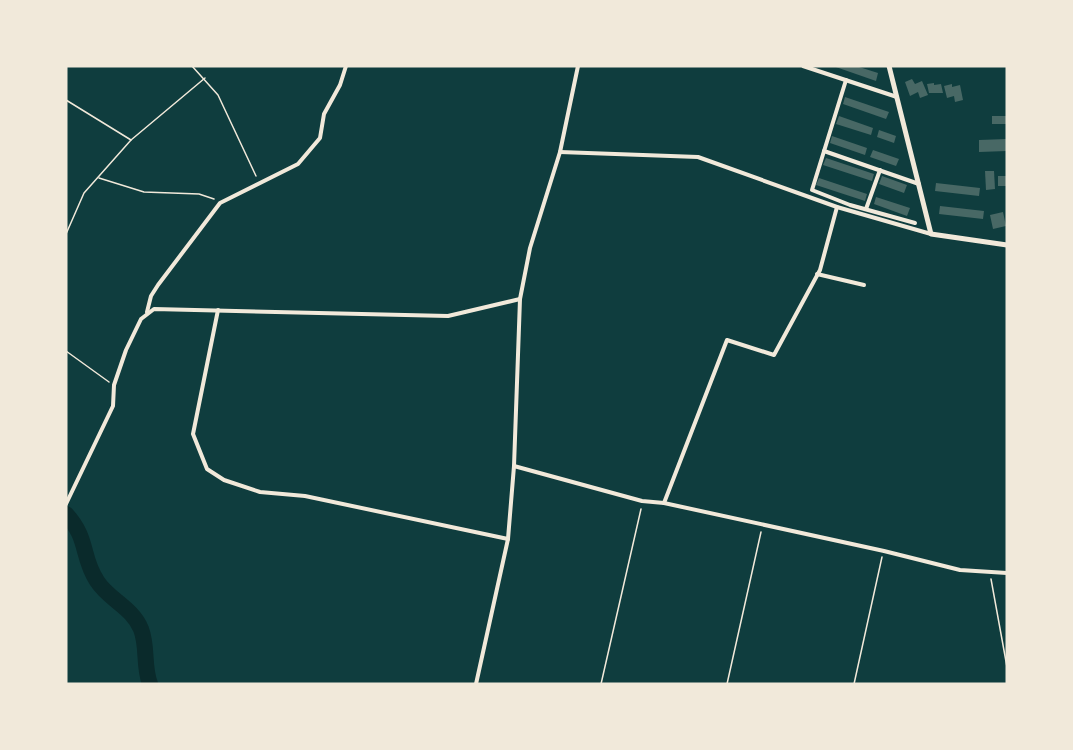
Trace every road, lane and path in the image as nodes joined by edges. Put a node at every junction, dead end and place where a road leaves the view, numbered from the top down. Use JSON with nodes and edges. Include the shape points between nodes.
{"nodes":[{"id":1,"x":192,"y":66,"type":"edge"},
{"id":2,"x":346,"y":66,"type":"edge"},
{"id":3,"x":578,"y":66,"type":"edge"},
{"id":4,"x":803,"y":66,"type":"edge"},
{"id":5,"x":890,"y":66,"type":"edge"},
{"id":6,"x":205,"y":78,"type":"junction"},
{"id":7,"x":846,"y":80,"type":"junction"},
{"id":8,"x":897,"y":97,"type":"junction"},
{"id":9,"x":66,"y":100,"type":"edge"},
{"id":10,"x":131,"y":140,"type":"junction"},
{"id":11,"x":824,"y":151,"type":"junction"},
{"id":12,"x":560,"y":152,"type":"junction"},
{"id":13,"x":880,"y":170,"type":"junction"},
{"id":14,"x":98,"y":177,"type":"junction"},
{"id":15,"x":259,"y":183,"type":"junction"},
{"id":16,"x":919,"y":184,"type":"junction"},
{"id":17,"x":220,"y":203,"type":"junction"},
{"id":18,"x":837,"y":207,"type":"junction"},
{"id":19,"x":866,"y":209,"type":"junction"},
{"id":20,"x":915,"y":223,"type":"dead end"},
{"id":21,"x":66,"y":234,"type":"edge"},
{"id":22,"x":931,"y":234,"type":"junction"},
{"id":23,"x":1007,"y":245,"type":"edge"},
{"id":24,"x":817,"y":274,"type":"junction"},
{"id":25,"x":864,"y":285,"type":"dead end"},
{"id":26,"x":520,"y":299,"type":"junction"},
{"id":27,"x":218,"y":310,"type":"junction"},
{"id":28,"x":147,"y":313,"type":"junction"},
{"id":29,"x":66,"y":351,"type":"edge"},
{"id":30,"x":67,"y":354,"type":"edge"},
{"id":31,"x":114,"y":385,"type":"junction"},
{"id":32,"x":514,"y":466,"type":"junction"},
{"id":33,"x":642,"y":501,"type":"junction"},
{"id":34,"x":664,"y":503,"type":"junction"},
{"id":35,"x":66,"y":504,"type":"edge"},
{"id":36,"x":762,"y":526,"type":"junction"},
{"id":37,"x":508,"y":539,"type":"junction"},
{"id":38,"x":884,"y":551,"type":"junction"},
{"id":39,"x":990,"y":573,"type":"junction"},
{"id":40,"x":1007,"y":573,"type":"edge"},
{"id":41,"x":1007,"y":667,"type":"edge"},
{"id":42,"x":476,"y":684,"type":"edge"},
{"id":43,"x":601,"y":684,"type":"edge"},
{"id":44,"x":728,"y":684,"type":"edge"},
{"id":45,"x":854,"y":684,"type":"edge"}],
"edges":[{"from":1,"to":6,"type":"path"},
{"from":2,"to":15,"type":"street","via":[[324,114],[320,138],[298,164]]},
{"from":3,"to":12,"type":"street"},
{"from":4,"to":7,"type":"street"},
{"from":5,"to":8,"type":"street"},
{"from":6,"to":10,"type":"path"},
{"from":6,"to":15,"type":"path","via":[[218,94]]},
{"from":7,"to":8,"type":"street"},
{"from":7,"to":11,"type":"street"},
{"from":8,"to":16,"type":"street"},
{"from":9,"to":10,"type":"path"},
{"from":10,"to":14,"type":"path"},
{"from":11,"to":13,"type":"street"},
{"from":11,"to":19,"type":"street","via":[[812,190]]},
{"from":12,"to":18,"type":"street","via":[[698,157]]},
{"from":12,"to":26,"type":"street","via":[[530,248]]},
{"from":13,"to":16,"type":"street"},
{"from":13,"to":19,"type":"street"},
{"from":14,"to":17,"type":"path","via":[[144,192],[210,196]]},
{"from":14,"to":21,"type":"path","via":[[84,193]]},
{"from":15,"to":17,"type":"street"},
{"from":16,"to":22,"type":"street"},
{"from":17,"to":28,"type":"street","via":[[158,285]]},
{"from":18,"to":22,"type":"street"},
{"from":18,"to":24,"type":"street"},
{"from":19,"to":20,"type":"street"},
{"from":22,"to":23,"type":"street"},
{"from":24,"to":25,"type":"street"},
{"from":24,"to":34,"type":"street","via":[[774,355],[727,340]]},
{"from":26,"to":27,"type":"street","via":[[448,316]]},
{"from":26,"to":32,"type":"street"},
{"from":27,"to":28,"type":"street","via":[[154,309]]},
{"from":27,"to":37,"type":"street","via":[[193,434],[207,469],[224,480],[260,492],[305,496]]},
{"from":28,"to":31,"type":"street","via":[[126,350]]},
{"from":29,"to":30,"type":"path"},
{"from":30,"to":31,"type":"path"},
{"from":31,"to":35,"type":"street","via":[[113,406]]},
{"from":32,"to":33,"type":"street"},
{"from":32,"to":37,"type":"street"},
{"from":33,"to":34,"type":"street"},
{"from":33,"to":43,"type":"path"},
{"from":34,"to":36,"type":"street"},
{"from":36,"to":38,"type":"street"},
{"from":36,"to":44,"type":"path"},
{"from":37,"to":42,"type":"street"},
{"from":38,"to":39,"type":"street","via":[[960,570]]},
{"from":38,"to":45,"type":"path"},
{"from":39,"to":40,"type":"street"},
{"from":39,"to":41,"type":"path"}]}
